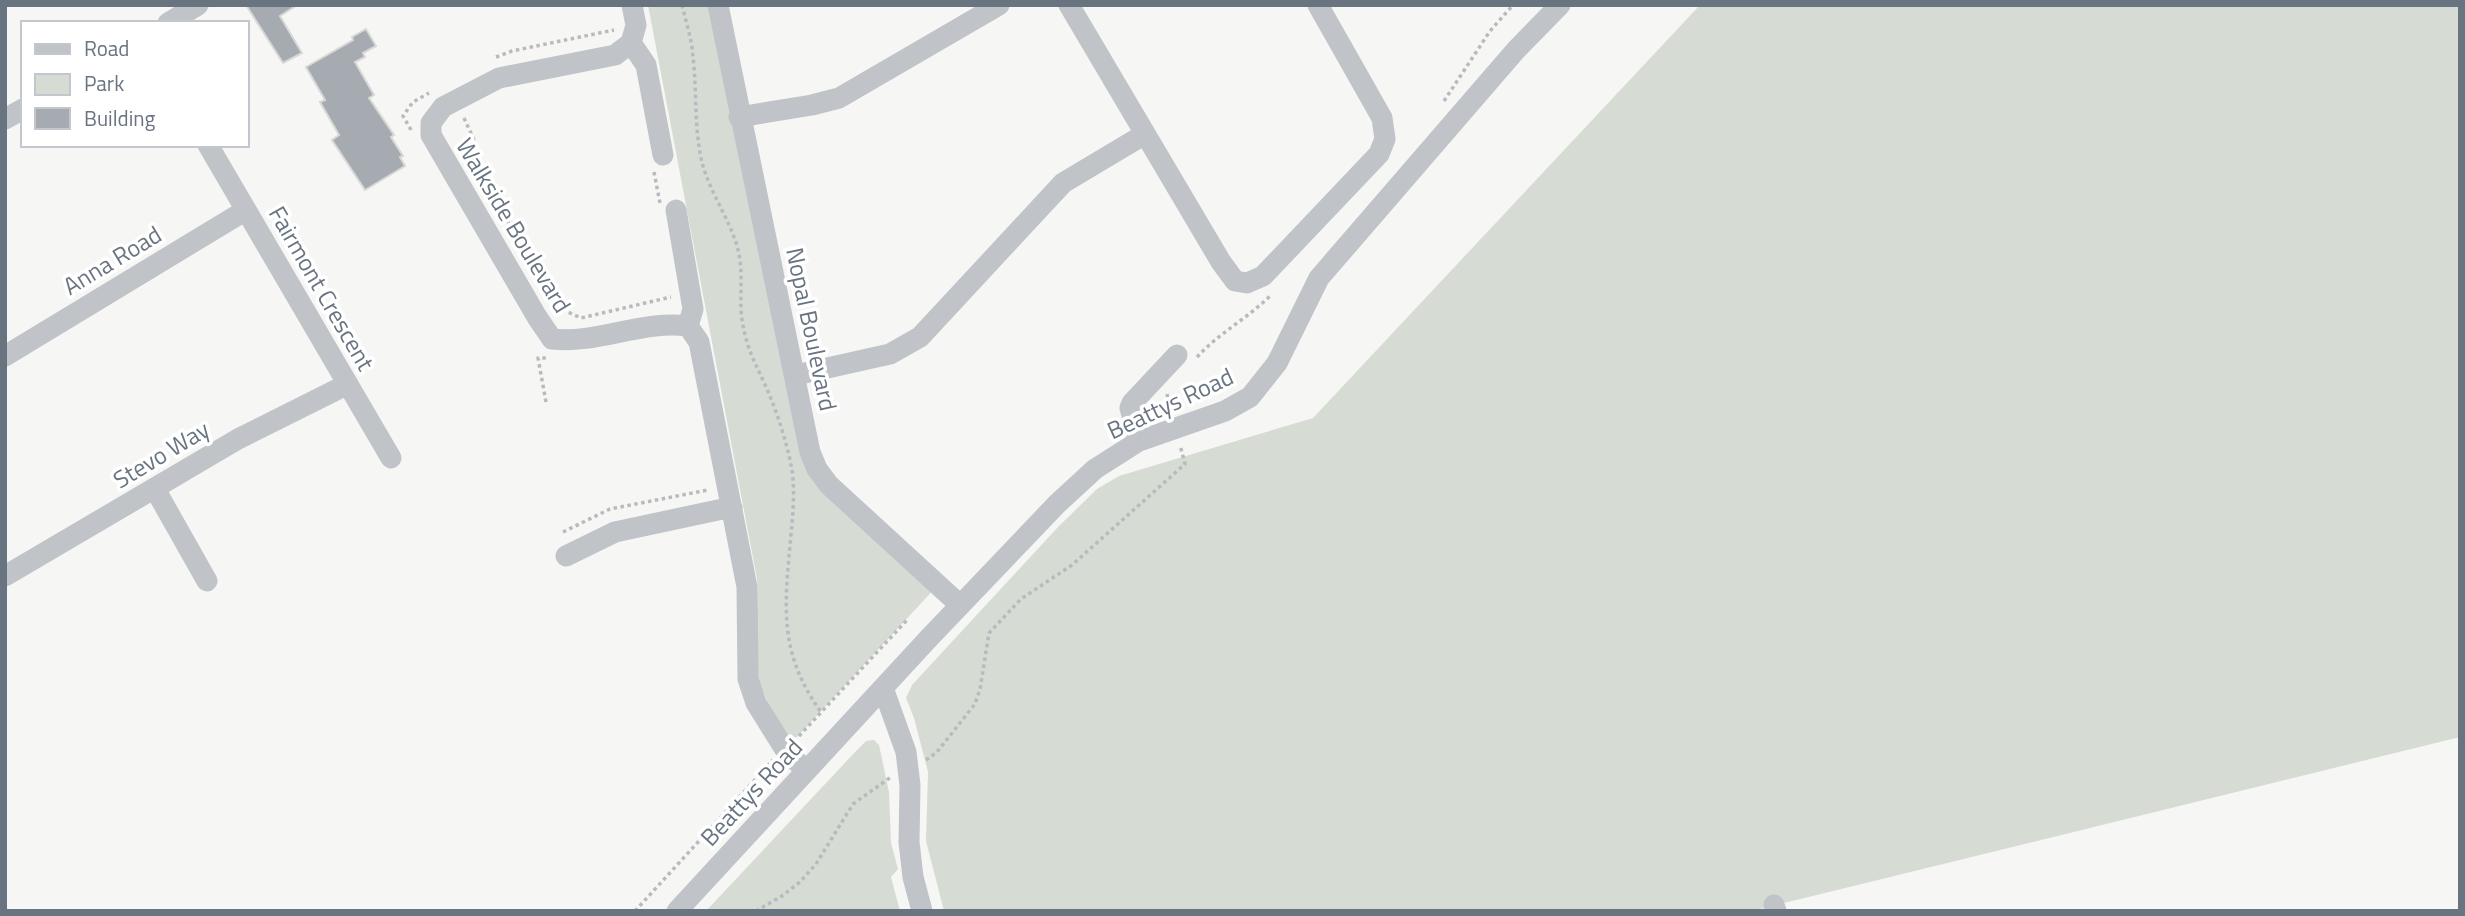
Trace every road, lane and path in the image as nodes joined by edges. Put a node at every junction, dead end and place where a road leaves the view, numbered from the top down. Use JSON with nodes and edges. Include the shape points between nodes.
{"nodes":[{"id":1,"x":198,"y":5,"type":"edge"},
{"id":2,"x":632,"y":5,"type":"edge"},
{"id":3,"x":682,"y":5,"type":"edge"},
{"id":4,"x":718,"y":5,"type":"edge"},
{"id":5,"x":999,"y":5,"type":"edge"},
{"id":6,"x":1069,"y":5,"type":"edge"},
{"id":7,"x":1318,"y":5,"type":"edge"},
{"id":8,"x":1513,"y":5,"type":"edge"},
{"id":9,"x":1560,"y":5,"type":"edge"},
{"id":10,"x":172,"y":21,"type":"edge"},
{"id":11,"x":631,"y":43,"type":"junction"},
{"id":12,"x":1439,"y":109,"type":"dead end"},
{"id":13,"x":21,"y":110,"type":"edge"},
{"id":14,"x":473,"y":111,"type":"dead end"},
{"id":15,"x":463,"y":116,"type":"dead end"},
{"id":16,"x":739,"y":117,"type":"junction"},
{"id":17,"x":5,"y":119,"type":"edge"},
{"id":18,"x":1145,"y":134,"type":"junction"},
{"id":19,"x":209,"y":147,"type":"edge"},
{"id":20,"x":663,"y":155,"type":"joint"},
{"id":21,"x":246,"y":210,"type":"junction"},
{"id":22,"x":676,"y":210,"type":"joint"},
{"id":23,"x":1275,"y":290,"type":"dead end"},
{"id":24,"x":671,"y":297,"type":"dead end"},
{"id":25,"x":533,"y":311,"type":"junction"},
{"id":26,"x":688,"y":326,"type":"junction"},
{"id":27,"x":533,"y":348,"type":"dead end"},
{"id":28,"x":5,"y":356,"type":"edge"},
{"id":29,"x":555,"y":357,"type":"dead end"},
{"id":30,"x":538,"y":358,"type":"junction"},
{"id":31,"x":1186,"y":358,"type":"joint"},
{"id":32,"x":796,"y":375,"type":"junction"},
{"id":33,"x":348,"y":384,"type":"junction"},
{"id":34,"x":1166,"y":390,"type":"dead end"},
{"id":35,"x":545,"y":402,"type":"dead end"},
{"id":36,"x":1175,"y":428,"type":"junction"},
{"id":37,"x":1139,"y":441,"type":"junction"},
{"id":38,"x":391,"y":458,"type":"dead end"},
{"id":39,"x":155,"y":489,"type":"junction"},
{"id":40,"x":718,"y":502,"type":"junction"},
{"id":41,"x":566,"y":556,"type":"dead end"},
{"id":42,"x":5,"y":576,"type":"edge"},
{"id":43,"x":207,"y":581,"type":"dead end"},
{"id":44,"x":960,"y":605,"type":"junction"},
{"id":45,"x":883,"y":688,"type":"junction"},
{"id":46,"x":867,"y":706,"type":"junction"},
{"id":47,"x":821,"y":712,"type":"dead end"},
{"id":48,"x":904,"y":771,"type":"junction"},
{"id":49,"x":806,"y":772,"type":"junction"},
{"id":50,"x":677,"y":911,"type":"edge"},
{"id":51,"x":756,"y":911,"type":"edge"},
{"id":52,"x":922,"y":911,"type":"edge"}],
"edges":[{"from":1,"to":10,"type":"street"},
{"from":2,"to":11,"type":"street","via":[[636,25]]},
{"from":3,"to":47,"type":"path","via":[[693,53],[695,128],[701,160],[709,188],[735,239],[745,337],[779,422],[792,472],[787,632],[796,666]]},
{"from":4,"to":16,"type":"street","name":"Nopal Boulevard"},
{"from":5,"to":16,"type":"street","via":[[839,97]]},
{"from":6,"to":18,"type":"street"},
{"from":7,"to":18,"type":"street","via":[[1382,118],[1385,139],[1379,154],[1263,276],[1247,283],[1235,281]]},
{"from":8,"to":12,"type":"path"},
{"from":9,"to":36,"type":"street","name":"Beattys Road","via":[[1319,278],[1266,380],[1250,397],[1225,411]]},
{"from":11,"to":20,"type":"street","via":[[646,65]]},
{"from":11,"to":25,"type":"street","name":"Walkside Boulevard","via":[[615,55],[499,78],[443,107],[431,123],[431,135]]},
{"from":13,"to":17,"type":"street"},
{"from":14,"to":15,"type":"path"},
{"from":16,"to":32,"type":"street","name":"Nopal Boulevard"},
{"from":18,"to":32,"type":"street","via":[[1063,183],[920,337],[890,354]]},
{"from":19,"to":21,"type":"street","name":"Fairmont Crescent"},
{"from":20,"to":22,"type":"path","via":[[651,158],[662,214]]},
{"from":21,"to":28,"type":"street","name":"Anna Road"},
{"from":21,"to":33,"type":"street","name":"Fairmont Crescent"},
{"from":22,"to":26,"type":"street","via":[[693,309]]},
{"from":23,"to":31,"type":"path","via":[[1256,310]]},
{"from":24,"to":25,"type":"path","via":[[581,318],[559,308],[554,299]]},
{"from":25,"to":26,"type":"street","name":"Walkside Boulevard","via":[[552,339],[572,341],[669,324]]},
{"from":26,"to":40,"type":"street","via":[[699,342]]},
{"from":27,"to":30,"type":"path"},
{"from":29,"to":30,"type":"path"},
{"from":30,"to":35,"type":"path"},
{"from":31,"to":37,"type":"street","via":[[1132,402]]},
{"from":32,"to":44,"type":"street","name":"Nopal Boulevard","via":[[817,469]]},
{"from":33,"to":38,"type":"street","name":"Fairmont Crescent"},
{"from":33,"to":39,"type":"street","name":"Stevo Way","via":[[238,439]]},
{"from":34,"to":36,"type":"path"},
{"from":36,"to":37,"type":"street","name":"Beattys Road"},
{"from":36,"to":48,"type":"path","via":[[1185,464],[1072,565],[1021,599],[989,633],[975,704],[937,752]]},
{"from":37,"to":44,"type":"street","name":"Beattys Road","via":[[1095,469]]},
{"from":39,"to":42,"type":"street","name":"Stevo Way"},
{"from":39,"to":43,"type":"street"},
{"from":40,"to":41,"type":"street","via":[[615,532]]},
{"from":40,"to":49,"type":"street","via":[[747,587],[748,680],[756,703],[784,748]]},
{"from":44,"to":45,"type":"street","name":"Beattys Road"},
{"from":45,"to":46,"type":"street","name":"Beattys Road"},
{"from":45,"to":48,"type":"street","via":[[901,736]]},
{"from":46,"to":48,"type":"street","via":[[890,737]]},
{"from":46,"to":49,"type":"street","name":"Beattys Road"},
{"from":48,"to":51,"type":"path","via":[[853,804],[800,882]]},
{"from":48,"to":52,"type":"street","via":[[913,877]]},
{"from":49,"to":50,"type":"street","name":"Beattys Road"}]}
